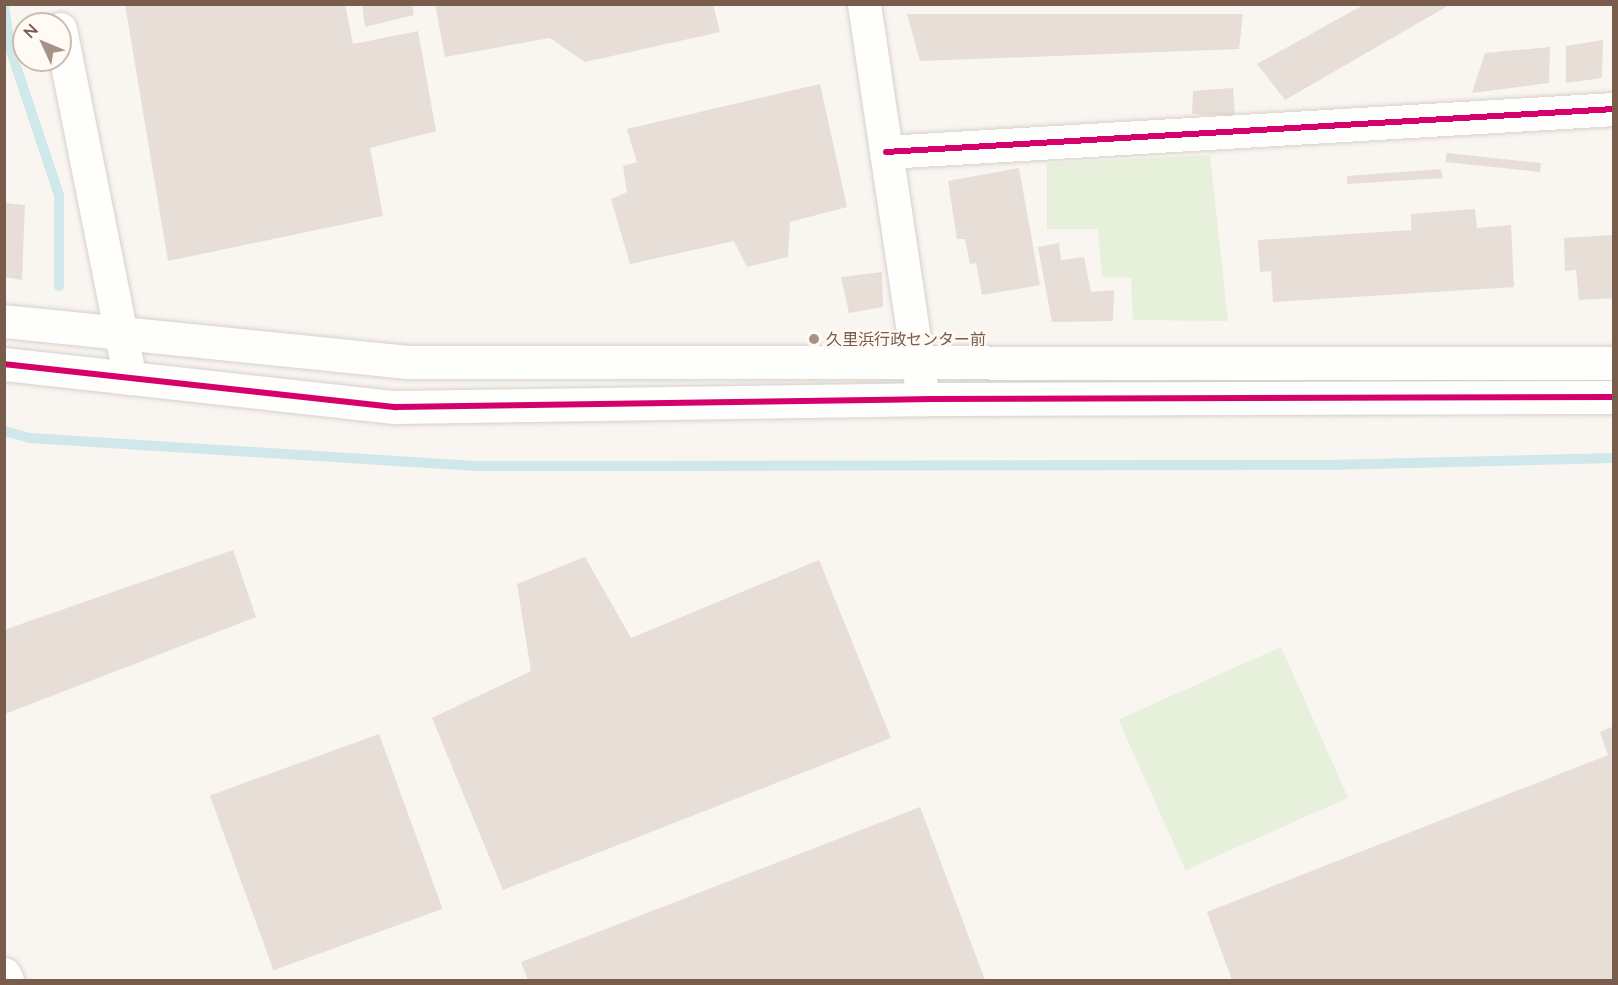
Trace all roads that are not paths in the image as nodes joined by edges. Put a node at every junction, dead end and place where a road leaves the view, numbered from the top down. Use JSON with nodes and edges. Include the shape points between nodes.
{"nodes":[{"id":1,"x":864,"y":4,"type":"edge"},
{"id":2,"x":69,"y":72,"type":"edge"},
{"id":3,"x":1614,"y":109,"type":"edge"},
{"id":4,"x":886,"y":152,"type":"junction"},
{"id":5,"x":4,"y":321,"type":"edge"},
{"id":6,"x":121,"y":334,"type":"junction"},
{"id":7,"x":917,"y":363,"type":"junction"},
{"id":8,"x":1614,"y":363,"type":"edge"},
{"id":9,"x":4,"y":364,"type":"edge"},
{"id":10,"x":130,"y":378,"type":"junction"},
{"id":11,"x":1614,"y":397,"type":"edge"},
{"id":12,"x":923,"y":400,"type":"junction"},
{"id":13,"x":4,"y":974,"type":"edge"},
{"id":14,"x":7,"y":981,"type":"edge"}],
"edges":[{"from":1,"to":4,"type":"street"},
{"from":2,"to":6,"type":"street"},
{"from":3,"to":4,"type":"street"},
{"from":4,"to":7,"type":"street"},
{"from":5,"to":6,"type":"street"},
{"from":6,"to":7,"type":"street","via":[[406,362]]},
{"from":6,"to":10,"type":"street"},
{"from":7,"to":8,"type":"street"},
{"from":7,"to":12,"type":"street"},
{"from":9,"to":10,"type":"street"},
{"from":10,"to":12,"type":"street","via":[[396,407]]},
{"from":11,"to":12,"type":"street"},
{"from":13,"to":14,"type":"street"}]}
